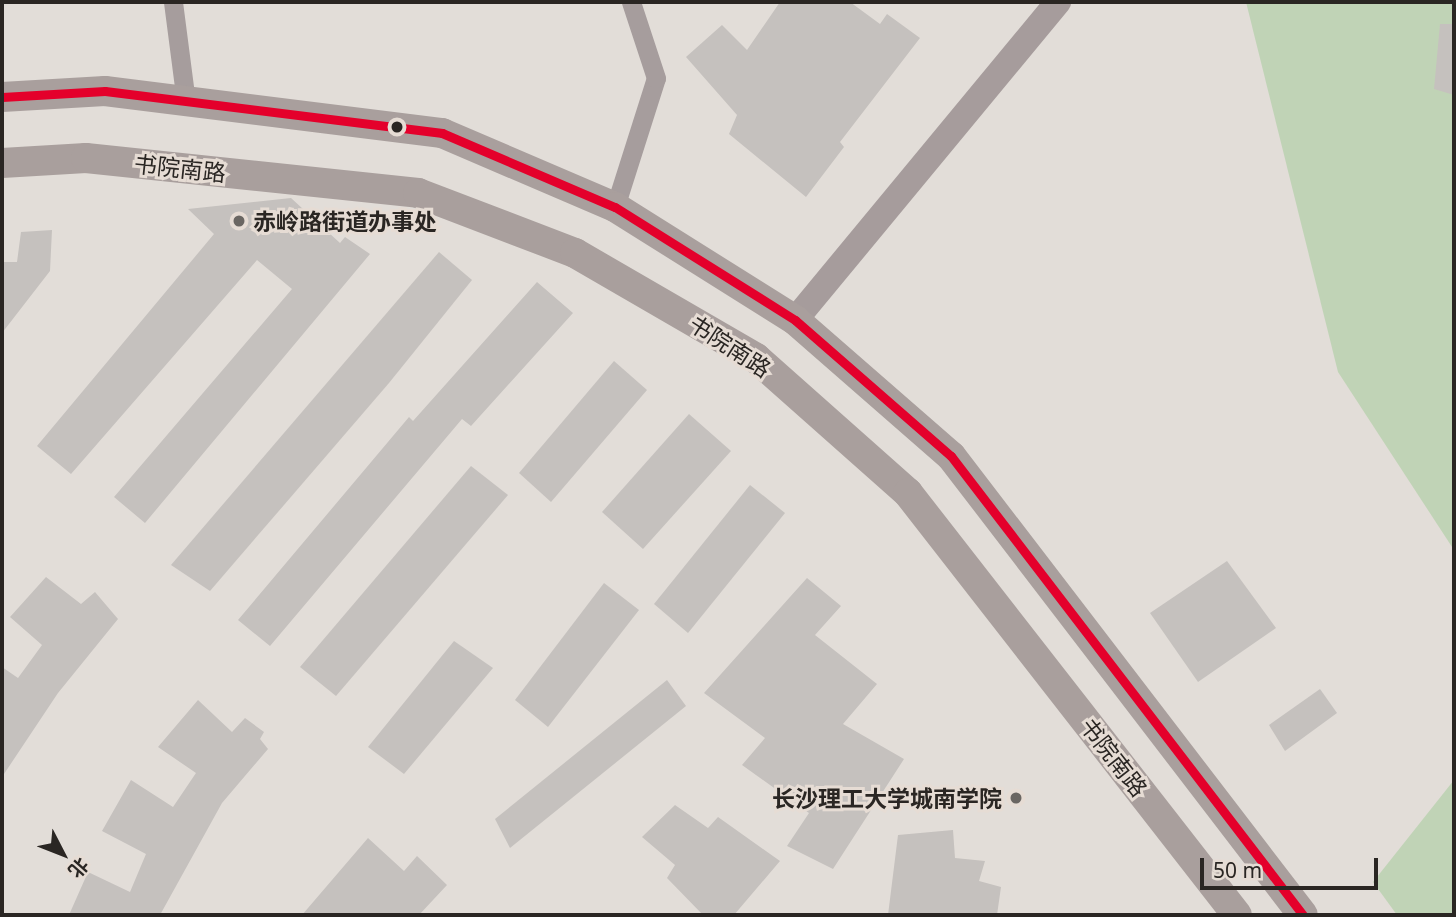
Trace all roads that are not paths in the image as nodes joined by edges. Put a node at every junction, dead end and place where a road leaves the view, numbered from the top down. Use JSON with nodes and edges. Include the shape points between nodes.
{"nodes":[{"id":1,"x":173,"y":2,"type":"edge"},
{"id":2,"x":631,"y":2,"type":"edge"},
{"id":3,"x":1058,"y":2,"type":"edge"},
{"id":4,"x":2,"y":97,"type":"edge"},
{"id":5,"x":186,"y":102,"type":"junction"},
{"id":6,"x":2,"y":163,"type":"edge"},
{"id":7,"x":615,"y":207,"type":"junction"},
{"id":8,"x":795,"y":320,"type":"junction"},
{"id":9,"x":1237,"y":915,"type":"edge"},
{"id":10,"x":1303,"y":915,"type":"edge"}],
"edges":[{"from":1,"to":5,"type":"street"},
{"from":2,"to":7,"type":"street","via":[[656,78]]},
{"from":3,"to":8,"type":"street"},
{"from":4,"to":5,"type":"main road","via":[[105,92]]},
{"from":5,"to":7,"type":"main road","via":[[442,133]]},
{"from":6,"to":9,"type":"main road","name":"书院南路","via":[[86,158],[418,193],[575,253],[756,358],[908,493]]},
{"from":7,"to":8,"type":"main road"},
{"from":8,"to":10,"type":"main road","via":[[951,456]]}]}
